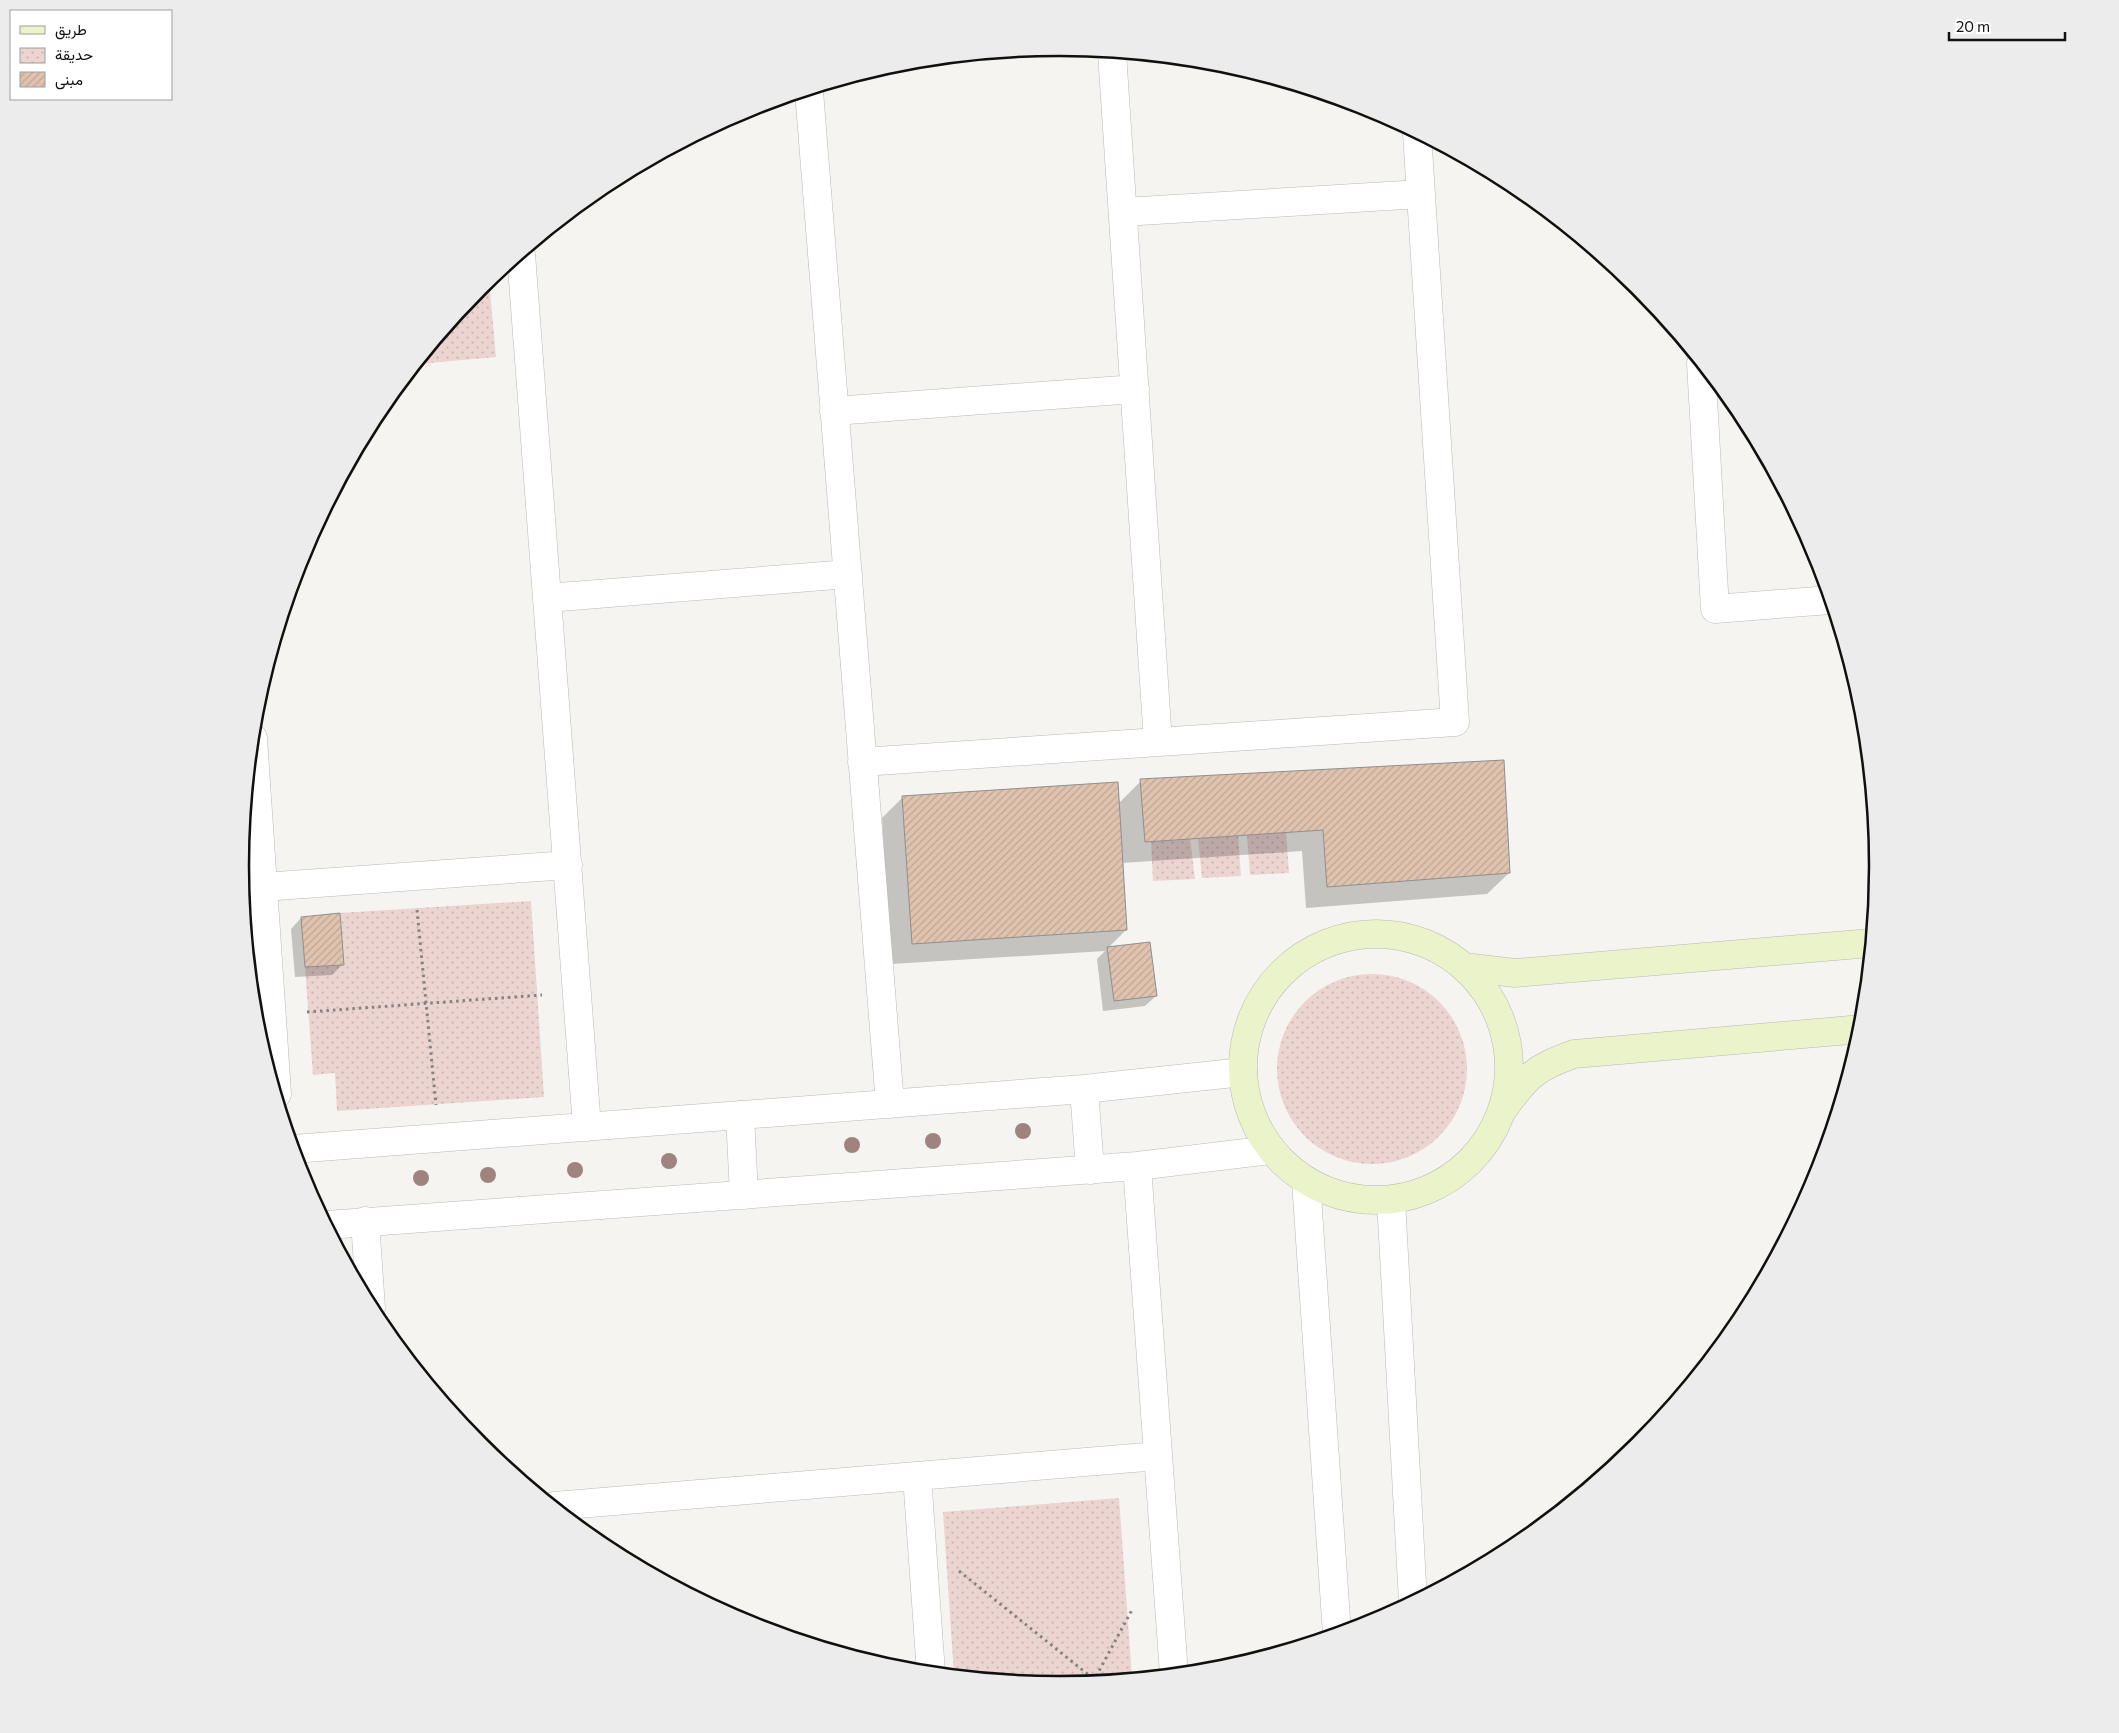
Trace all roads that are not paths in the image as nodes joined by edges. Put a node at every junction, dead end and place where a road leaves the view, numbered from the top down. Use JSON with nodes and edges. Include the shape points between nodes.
{"nodes":[{"id":1,"x":1112,"y":58,"type":"edge"},
{"id":2,"x":809,"y":96,"type":"edge"},
{"id":3,"x":1417,"y":140,"type":"edge"},
{"id":4,"x":1421,"y":194,"type":"junction"},
{"id":5,"x":1123,"y":212,"type":"junction"},
{"id":6,"x":521,"y":260,"type":"edge"},
{"id":7,"x":1702,"y":372,"type":"edge"},
{"id":8,"x":1135,"y":389,"type":"junction"},
{"id":9,"x":834,"y":412,"type":"junction"},
{"id":10,"x":848,"y":574,"type":"junction"},
{"id":11,"x":547,"y":598,"type":"junction"},
{"id":12,"x":1825,"y":600,"type":"edge"},
{"id":13,"x":1158,"y":742,"type":"junction"},
{"id":14,"x":862,"y":762,"type":"junction"},
{"id":15,"x":255,"y":770,"type":"edge"},
{"id":16,"x":568,"y":865,"type":"junction"},
{"id":17,"x":263,"y":888,"type":"junction"},
{"id":18,"x":1866,"y":943,"type":"edge"},
{"id":19,"x":1464,"y":967,"type":"junction"},
{"id":20,"x":1853,"y":1029,"type":"edge"},
{"id":21,"x":275,"y":1068,"type":"edge"},
{"id":22,"x":1243,"y":1072,"type":"junction"},
{"id":23,"x":1084,"y":1090,"type":"junction"},
{"id":24,"x":890,"y":1104,"type":"junction"},
{"id":25,"x":1502,"y":1112,"type":"junction"},
{"id":26,"x":740,"y":1115,"type":"junction"},
{"id":27,"x":588,"y":1126,"type":"junction"},
{"id":28,"x":300,"y":1148,"type":"edge"},
{"id":29,"x":1271,"y":1150,"type":"junction"},
{"id":30,"x":1137,"y":1166,"type":"junction"},
{"id":31,"x":1090,"y":1170,"type":"junction"},
{"id":32,"x":1306,"y":1181,"type":"junction"},
{"id":33,"x":744,"y":1195,"type":"junction"},
{"id":34,"x":1391,"y":1200,"type":"junction"},
{"id":35,"x":365,"y":1222,"type":"junction"},
{"id":36,"x":332,"y":1224,"type":"edge"},
{"id":37,"x":370,"y":1291,"type":"edge"},
{"id":38,"x":1158,"y":1456,"type":"junction"},
{"id":39,"x":917,"y":1476,"type":"junction"},
{"id":40,"x":562,"y":1505,"type":"edge"},
{"id":41,"x":1413,"y":1595,"type":"edge"},
{"id":42,"x":1337,"y":1628,"type":"edge"},
{"id":43,"x":931,"y":1666,"type":"edge"},
{"id":44,"x":1174,"y":1669,"type":"edge"}],
"edges":[{"from":1,"to":5,"type":"street"},
{"from":2,"to":9,"type":"street"},
{"from":3,"to":4,"type":"street"},
{"from":4,"to":5,"type":"street"},
{"from":4,"to":13,"type":"street","via":[[1455,722]]},
{"from":5,"to":8,"type":"street"},
{"from":6,"to":11,"type":"street"},
{"from":7,"to":12,"type":"street","via":[[1715,609]]},
{"from":8,"to":9,"type":"street"},
{"from":8,"to":13,"type":"street"},
{"from":9,"to":10,"type":"street"},
{"from":10,"to":11,"type":"street"},
{"from":10,"to":14,"type":"street"},
{"from":11,"to":16,"type":"street"},
{"from":13,"to":14,"type":"street"},
{"from":14,"to":24,"type":"street"},
{"from":15,"to":17,"type":"street"},
{"from":16,"to":17,"type":"street"},
{"from":16,"to":27,"type":"street"},
{"from":17,"to":21,"type":"street"},
{"from":18,"to":19,"type":"main road","via":[[1515,973]]},
{"from":19,"to":22,"type":"main road","via":[[1425,943],[1387,935],[1356,935],[1312,950],[1293,962],[1262,997],[1245,1040]]},
{"from":19,"to":25,"type":"main road","via":[[1483,988],[1497,1011],[1506,1037],[1509,1075]]},
{"from":20,"to":25,"type":"main road","via":[[1574,1054],[1545,1064],[1521,1084]]},
{"from":22,"to":23,"type":"street"},
{"from":22,"to":29,"type":"main road","via":[[1249,1109]]},
{"from":23,"to":24,"type":"street"},
{"from":23,"to":31,"type":"street"},
{"from":24,"to":26,"type":"street"},
{"from":25,"to":34,"type":"main road","via":[[1485,1145],[1460,1173],[1427,1192]]},
{"from":26,"to":27,"type":"street"},
{"from":26,"to":33,"type":"street"},
{"from":27,"to":28,"type":"street"},
{"from":29,"to":30,"type":"street"},
{"from":29,"to":32,"type":"main road"},
{"from":30,"to":31,"type":"street"},
{"from":30,"to":38,"type":"street"},
{"from":31,"to":33,"type":"street"},
{"from":32,"to":34,"type":"main road","via":[[1332,1194],[1361,1200]]},
{"from":32,"to":42,"type":"street"},
{"from":33,"to":35,"type":"street"},
{"from":34,"to":41,"type":"street"},
{"from":35,"to":36,"type":"street"},
{"from":35,"to":37,"type":"street"},
{"from":38,"to":39,"type":"street"},
{"from":38,"to":44,"type":"street"},
{"from":39,"to":40,"type":"street"},
{"from":39,"to":43,"type":"street"}]}
